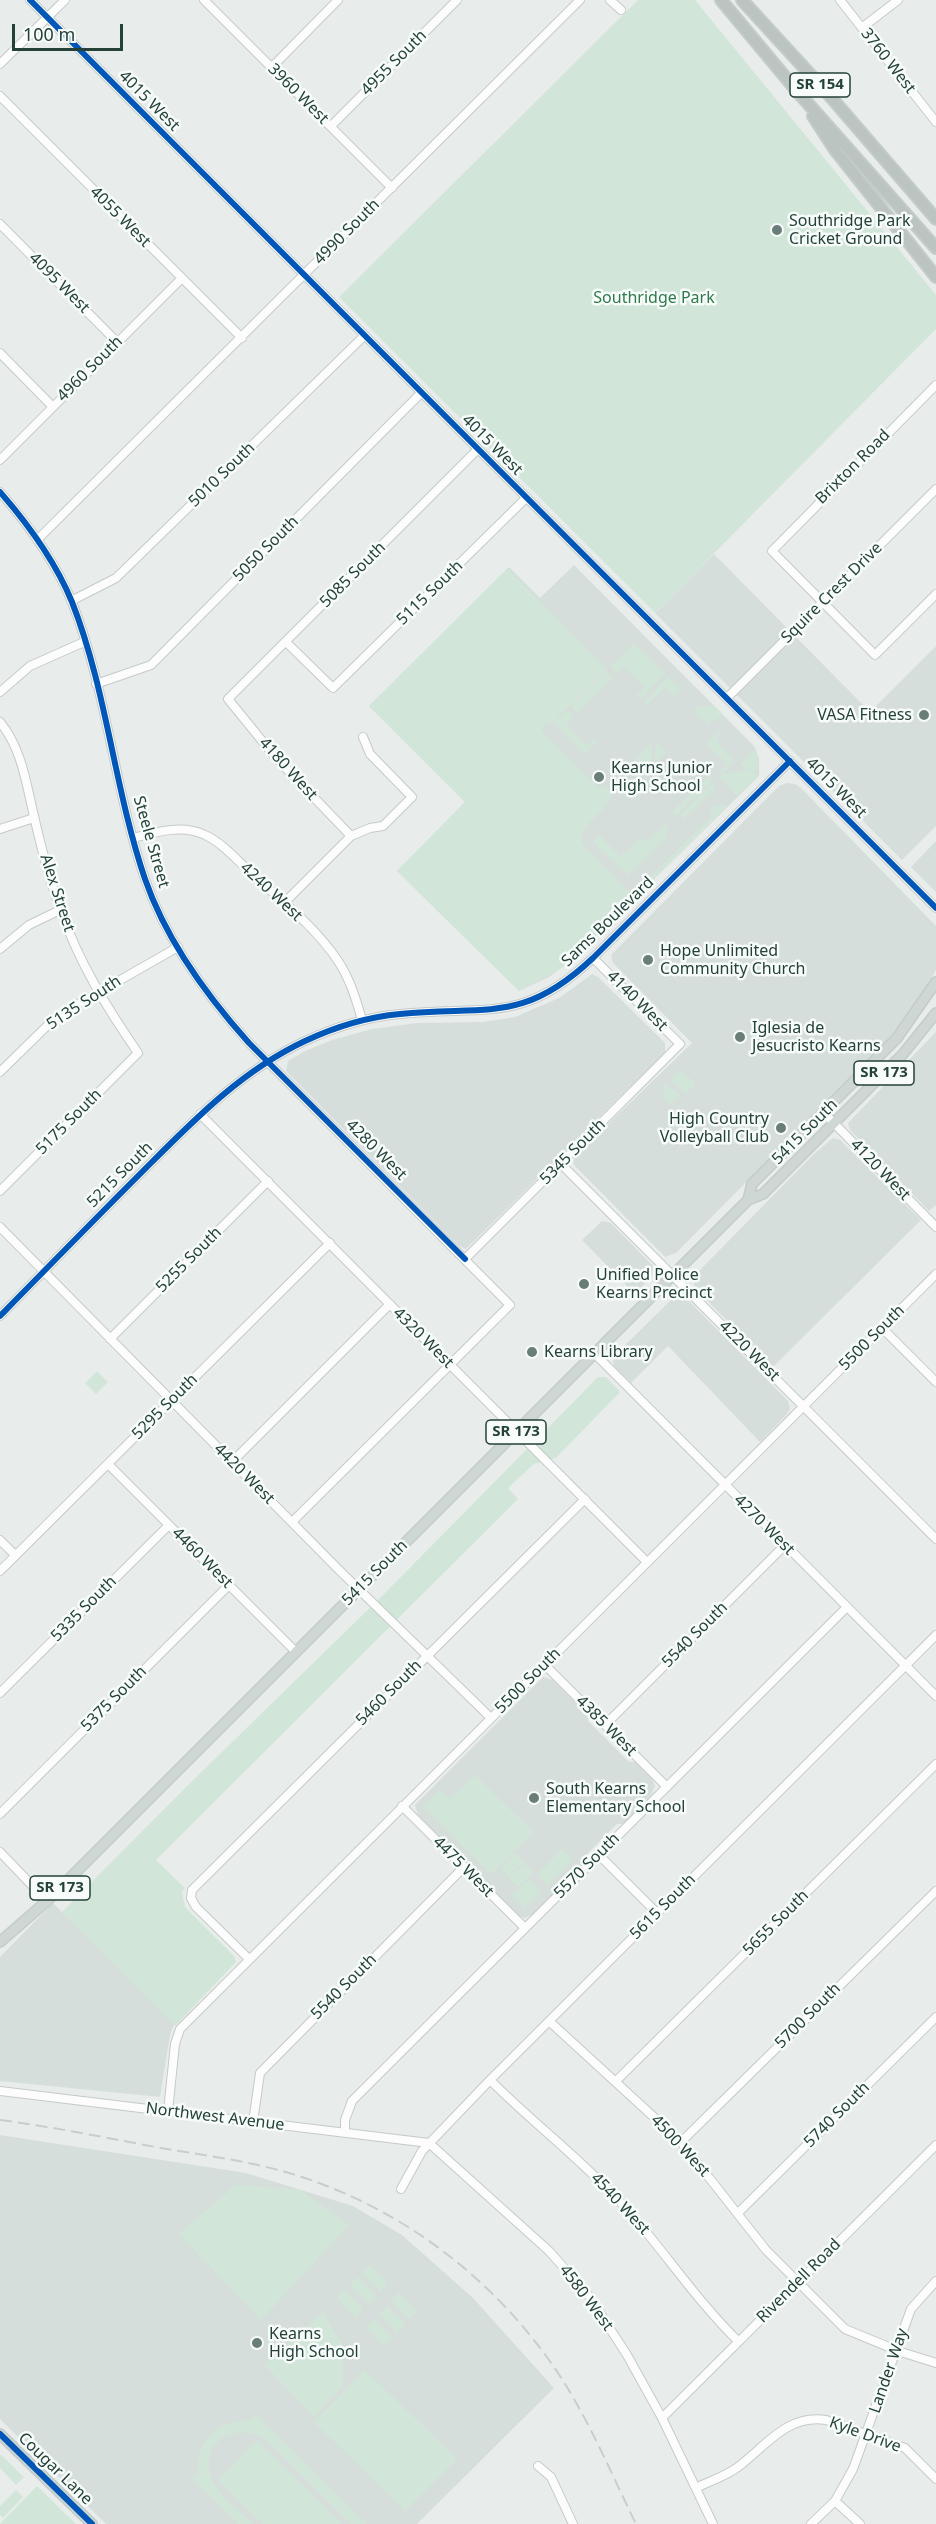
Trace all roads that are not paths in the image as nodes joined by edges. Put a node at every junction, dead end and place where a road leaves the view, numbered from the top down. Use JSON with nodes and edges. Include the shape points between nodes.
{"nodes":[{"id":1,"x":30,"y":0,"type":"edge"},
{"id":2,"x":65,"y":0,"type":"edge"},
{"id":3,"x":204,"y":0,"type":"edge"},
{"id":4,"x":338,"y":0,"type":"edge"},
{"id":5,"x":457,"y":0,"type":"edge"},
{"id":6,"x":580,"y":0,"type":"edge"},
{"id":7,"x":610,"y":0,"type":"edge"},
{"id":8,"x":722,"y":0,"type":"edge"},
{"id":9,"x":742,"y":0,"type":"edge"},
{"id":10,"x":840,"y":0,"type":"edge"},
{"id":11,"x":898,"y":0,"type":"edge"},
{"id":12,"x":621,"y":10,"type":"dead end"},
{"id":13,"x":47,"y":17,"type":"junction"},
{"id":14,"x":862,"y":27,"type":"junction"},
{"id":15,"x":0,"y":64,"type":"edge"},
{"id":16,"x":272,"y":67,"type":"junction"},
{"id":17,"x":796,"y":90,"type":"junction"},
{"id":18,"x":0,"y":96,"type":"edge"},
{"id":19,"x":936,"y":122,"type":"edge"},
{"id":20,"x":331,"y":126,"type":"junction"},
{"id":21,"x":895,"y":172,"type":"junction"},
{"id":22,"x":392,"y":188,"type":"junction"},
{"id":23,"x":936,"y":214,"type":"edge"},
{"id":24,"x":936,"y":219,"type":"edge"},
{"id":25,"x":0,"y":224,"type":"edge"},
{"id":26,"x":936,"y":248,"type":"edge"},
{"id":27,"x":304,"y":275,"type":"junction"},
{"id":28,"x":936,"y":277,"type":"edge"},
{"id":29,"x":181,"y":279,"type":"junction"},
{"id":30,"x":364,"y":336,"type":"junction"},
{"id":31,"x":242,"y":338,"type":"junction"},
{"id":32,"x":117,"y":342,"type":"junction"},
{"id":33,"x":0,"y":353,"type":"edge"},
{"id":34,"x":936,"y":385,"type":"edge"},
{"id":35,"x":421,"y":393,"type":"junction"},
{"id":36,"x":53,"y":407,"type":"junction"},
{"id":37,"x":478,"y":449,"type":"junction"},
{"id":38,"x":0,"y":460,"type":"edge"},
{"id":39,"x":936,"y":489,"type":"edge"},
{"id":40,"x":0,"y":492,"type":"edge"},
{"id":41,"x":526,"y":498,"type":"junction"},
{"id":42,"x":37,"y":540,"type":"junction"},
{"id":43,"x":936,"y":594,"type":"edge"},
{"id":44,"x":71,"y":601,"type":"junction"},
{"id":45,"x":823,"y":603,"type":"junction"},
{"id":46,"x":84,"y":642,"type":"junction"},
{"id":47,"x":286,"y":642,"type":"junction"},
{"id":48,"x":96,"y":684,"type":"junction"},
{"id":49,"x":0,"y":692,"type":"edge"},
{"id":50,"x":728,"y":698,"type":"junction"},
{"id":51,"x":228,"y":699,"type":"joint"},
{"id":52,"x":0,"y":722,"type":"edge"},
{"id":53,"x":363,"y":737,"type":"dead end"},
{"id":54,"x":790,"y":761,"type":"junction"},
{"id":55,"x":34,"y":818,"type":"junction"},
{"id":56,"x":0,"y":829,"type":"edge"},
{"id":57,"x":351,"y":836,"type":"junction"},
{"id":58,"x":133,"y":838,"type":"junction"},
{"id":59,"x":284,"y":903,"type":"junction"},
{"id":60,"x":936,"y":908,"type":"edge"},
{"id":61,"x":60,"y":910,"type":"junction"},
{"id":62,"x":178,"y":946,"type":"junction"},
{"id":63,"x":0,"y":948,"type":"edge"},
{"id":64,"x":593,"y":958,"type":"junction"},
{"id":65,"x":936,"y":982,"type":"edge"},
{"id":66,"x":98,"y":991,"type":"junction"},
{"id":67,"x":936,"y":1013,"type":"edge"},
{"id":68,"x":362,"y":1020,"type":"junction"},
{"id":69,"x":680,"y":1044,"type":"joint"},
{"id":70,"x":138,"y":1053,"type":"joint"},
{"id":71,"x":267,"y":1061,"type":"junction"},
{"id":72,"x":0,"y":1072,"type":"edge"},
{"id":73,"x":824,"y":1113,"type":"junction"},
{"id":74,"x":200,"y":1114,"type":"junction"},
{"id":75,"x":834,"y":1123,"type":"junction"},
{"id":76,"x":561,"y":1164,"type":"junction"},
{"id":77,"x":268,"y":1181,"type":"junction"},
{"id":78,"x":0,"y":1191,"type":"edge"},
{"id":79,"x":748,"y":1200,"type":"junction"},
{"id":80,"x":0,"y":1227,"type":"edge"},
{"id":81,"x":936,"y":1227,"type":"edge"},
{"id":82,"x":330,"y":1243,"type":"junction"},
{"id":83,"x":465,"y":1259,"type":"junction"},
{"id":84,"x":43,"y":1272,"type":"junction"},
{"id":85,"x":936,"y":1274,"type":"edge"},
{"id":86,"x":673,"y":1275,"type":"junction"},
{"id":87,"x":390,"y":1304,"type":"junction"},
{"id":88,"x":0,"y":1316,"type":"edge"},
{"id":89,"x":882,"y":1328,"type":"junction"},
{"id":90,"x":110,"y":1339,"type":"junction"},
{"id":91,"x":594,"y":1353,"type":"junction"},
{"id":92,"x":450,"y":1365,"type":"junction"},
{"id":93,"x":936,"y":1382,"type":"edge"},
{"id":94,"x":171,"y":1401,"type":"junction"},
{"id":95,"x":804,"y":1406,"type":"junction"},
{"id":96,"x":516,"y":1431,"type":"junction"},
{"id":97,"x":232,"y":1462,"type":"junction"},
{"id":98,"x":108,"y":1464,"type":"junction"},
{"id":99,"x":724,"y":1485,"type":"junction"},
{"id":100,"x":585,"y":1500,"type":"junction"},
{"id":101,"x":292,"y":1522,"type":"junction"},
{"id":102,"x":169,"y":1525,"type":"junction"},
{"id":103,"x":936,"y":1539,"type":"edge"},
{"id":104,"x":0,"y":1540,"type":"edge"},
{"id":105,"x":785,"y":1545,"type":"junction"},
{"id":106,"x":15,"y":1555,"type":"junction"},
{"id":107,"x":647,"y":1562,"type":"junction"},
{"id":108,"x":0,"y":1570,"type":"edge"},
{"id":109,"x":229,"y":1585,"type":"junction"},
{"id":110,"x":360,"y":1588,"type":"junction"},
{"id":111,"x":847,"y":1608,"type":"junction"},
{"id":112,"x":936,"y":1635,"type":"edge"},
{"id":113,"x":296,"y":1652,"type":"junction"},
{"id":114,"x":426,"y":1655,"type":"junction"},
{"id":115,"x":544,"y":1664,"type":"junction"},
{"id":116,"x":906,"y":1666,"type":"junction"},
{"id":117,"x":0,"y":1693,"type":"edge"},
{"id":118,"x":936,"y":1696,"type":"edge"},
{"id":119,"x":491,"y":1718,"type":"junction"},
{"id":120,"x":605,"y":1725,"type":"junction"},
{"id":121,"x":936,"y":1764,"type":"edge"},
{"id":122,"x":667,"y":1787,"type":"junction"},
{"id":123,"x":402,"y":1806,"type":"junction"},
{"id":124,"x":0,"y":1814,"type":"edge"},
{"id":125,"x":0,"y":1852,"type":"edge"},
{"id":126,"x":598,"y":1854,"type":"junction"},
{"id":127,"x":464,"y":1867,"type":"junction"},
{"id":128,"x":936,"y":1891,"type":"edge"},
{"id":129,"x":47,"y":1901,"type":"junction"},
{"id":130,"x":657,"y":1913,"type":"junction"},
{"id":131,"x":525,"y":1928,"type":"junction"},
{"id":132,"x":0,"y":1942,"type":"edge"},
{"id":133,"x":249,"y":1959,"type":"junction"},
{"id":134,"x":936,"y":2017,"type":"edge"},
{"id":135,"x":549,"y":2021,"type":"junction"},
{"id":136,"x":490,"y":2080,"type":"junction"},
{"id":137,"x":616,"y":2081,"type":"junction"},
{"id":138,"x":0,"y":2091,"type":"edge"},
{"id":139,"x":168,"y":2111,"type":"junction"},
{"id":140,"x":254,"y":2122,"type":"junction"},
{"id":141,"x":345,"y":2133,"type":"junction"},
{"id":142,"x":681,"y":2142,"type":"junction"},
{"id":143,"x":429,"y":2143,"type":"junction"},
{"id":144,"x":936,"y":2145,"type":"edge"},
{"id":145,"x":401,"y":2189,"type":"dead end"},
{"id":146,"x":738,"y":2213,"type":"junction"},
{"id":147,"x":936,"y":2281,"type":"edge"},
{"id":148,"x":798,"y":2282,"type":"junction"},
{"id":149,"x":738,"y":2341,"type":"junction"},
{"id":150,"x":896,"y":2350,"type":"junction"},
{"id":151,"x":936,"y":2363,"type":"edge"},
{"id":152,"x":662,"y":2418,"type":"junction"},
{"id":153,"x":0,"y":2434,"type":"edge"},
{"id":154,"x":867,"y":2436,"type":"junction"},
{"id":155,"x":538,"y":2466,"type":"dead end"},
{"id":156,"x":936,"y":2479,"type":"edge"},
{"id":157,"x":696,"y":2488,"type":"junction"},
{"id":158,"x":835,"y":2501,"type":"junction"},
{"id":159,"x":92,"y":2524,"type":"edge"},
{"id":160,"x":573,"y":2524,"type":"edge"},
{"id":161,"x":713,"y":2524,"type":"edge"},
{"id":162,"x":811,"y":2524,"type":"edge"},
{"id":163,"x":860,"y":2524,"type":"edge"}],
"edges":[{"from":1,"to":13,"type":"street","name":"4015 West"},
{"from":2,"to":13,"type":"street"},
{"from":3,"to":16,"type":"street","name":"3960 West"},
{"from":4,"to":16,"type":"street"},
{"from":5,"to":20,"type":"street","name":"4955 South"},
{"from":6,"to":22,"type":"street","name":"4990 South"},
{"from":7,"to":12,"type":"street"},
{"from":8,"to":17,"type":"highway","number":"SR 154"},
{"from":9,"to":21,"type":"highway","number":"SR 154"},
{"from":10,"to":14,"type":"street","name":"3760 West"},
{"from":11,"to":14,"type":"street"},
{"from":13,"to":15,"type":"street"},
{"from":13,"to":27,"type":"street","name":"4015 West"},
{"from":14,"to":19,"type":"street","name":"3760 West"},
{"from":16,"to":20,"type":"street","name":"3960 West"},
{"from":17,"to":26,"type":"highway","number":"SR 154"},
{"from":17,"to":28,"type":"highway","via":[[835,150]]},
{"from":18,"to":29,"type":"street","name":"4055 West"},
{"from":20,"to":22,"type":"street","name":"3960 West"},
{"from":21,"to":23,"type":"highway"},
{"from":21,"to":24,"type":"highway","number":"SR 154"},
{"from":22,"to":27,"type":"street","name":"4990 South"},
{"from":25,"to":32,"type":"street","name":"4095 West"},
{"from":27,"to":30,"type":"street","name":"4015 West"},
{"from":27,"to":31,"type":"street","name":"4990 South"},
{"from":29,"to":31,"type":"street","name":"4055 West"},
{"from":29,"to":32,"type":"street","name":"4960 South"},
{"from":30,"to":35,"type":"street","name":"4015 West"},
{"from":30,"to":44,"type":"street","name":"5010 South","via":[[116,579]]},
{"from":31,"to":42,"type":"street","name":"4990 South"},
{"from":32,"to":36,"type":"street","name":"4960 South"},
{"from":33,"to":36,"type":"street"},
{"from":34,"to":45,"type":"street","name":"Brixton Road","via":[[772,551]]},
{"from":35,"to":37,"type":"street","name":"4015 West"},
{"from":35,"to":48,"type":"street","name":"5050 South","via":[[151,665]]},
{"from":36,"to":38,"type":"street","name":"4960 South"},
{"from":37,"to":41,"type":"street","name":"4015 West"},
{"from":37,"to":47,"type":"street","name":"5085 South"},
{"from":39,"to":45,"type":"street","name":"Squire Crest Drive"},
{"from":40,"to":42,"type":"street"},
{"from":41,"to":47,"type":"street","name":"5115 South","via":[[333,688]]},
{"from":41,"to":50,"type":"street","name":"4015 West"},
{"from":42,"to":44,"type":"street"},
{"from":43,"to":45,"type":"street","via":[[874,655]]},
{"from":44,"to":46,"type":"street","name":"Steele Street"},
{"from":45,"to":50,"type":"street","name":"Squire Crest Drive"},
{"from":46,"to":48,"type":"street","name":"Steele Street"},
{"from":46,"to":49,"type":"street","via":[[30,666]]},
{"from":47,"to":51,"type":"street","name":"5085 South"},
{"from":48,"to":58,"type":"street","name":"Steele Street"},
{"from":50,"to":54,"type":"street","name":"4015 West"},
{"from":51,"to":57,"type":"street","name":"4180 West","via":[[276,758]]},
{"from":52,"to":55,"type":"street","name":"Alex Street","via":[[21,760]]},
{"from":53,"to":57,"type":"street","via":[[370,754],[412,797],[383,826]]},
{"from":54,"to":60,"type":"street","name":"4015 West"},
{"from":54,"to":64,"type":"street","name":"Sams Boulevard"},
{"from":55,"to":56,"type":"street"},
{"from":55,"to":61,"type":"street","name":"Alex Street"},
{"from":57,"to":59,"type":"street"},
{"from":58,"to":59,"type":"street","name":"4240 West","via":[[161,831],[185,830],[205,835]]},
{"from":58,"to":62,"type":"street","name":"Steele Street","via":[[149,889]]},
{"from":59,"to":68,"type":"street","name":"4240 West","via":[[338,961],[350,981]]},
{"from":61,"to":63,"type":"street","via":[[29,925]]},
{"from":61,"to":66,"type":"street","name":"Alex Street"},
{"from":62,"to":66,"type":"street","name":"5135 South"},
{"from":62,"to":71,"type":"street","name":"Steele Street","via":[[219,1008]]},
{"from":64,"to":68,"type":"street","name":"Sams Boulevard","via":[[552,990],[504,1009],[409,1013]]},
{"from":64,"to":69,"type":"street","name":"4140 West"},
{"from":65,"to":73,"type":"main road","name":"5415 South","number":"SR 173","via":[[897,1038]]},
{"from":66,"to":70,"type":"street","name":"Alex Street"},
{"from":66,"to":72,"type":"street","name":"5135 South","via":[[51,1022]]},
{"from":67,"to":75,"type":"main road","name":"5415 South","number":"SR 173","via":[[903,1054]]},
{"from":68,"to":71,"type":"street","name":"Sams Boulevard"},
{"from":69,"to":76,"type":"street","name":"5345 South"},
{"from":70,"to":78,"type":"street","name":"5175 South"},
{"from":71,"to":74,"type":"street","name":"5215 South"},
{"from":71,"to":83,"type":"street","name":"4280 West"},
{"from":73,"to":75,"type":"street","name":"4120 West"},
{"from":73,"to":79,"type":"main road","name":"5415 South","number":"SR 173","via":[[752,1184]]},
{"from":74,"to":77,"type":"street","name":"4320 West"},
{"from":74,"to":84,"type":"street","name":"5215 South"},
{"from":75,"to":79,"type":"main road","name":"5415 South","number":"SR 173","via":[[763,1194]]},
{"from":75,"to":81,"type":"street","name":"4120 West"},
{"from":76,"to":83,"type":"street","name":"5345 South"},
{"from":76,"to":86,"type":"street","name":"4220 West"},
{"from":77,"to":82,"type":"street","name":"4320 West"},
{"from":77,"to":90,"type":"street","name":"5255 South"},
{"from":79,"to":86,"type":"main road","name":"5415 South","number":"SR 173"},
{"from":80,"to":84,"type":"street","name":"4420 West"},
{"from":82,"to":87,"type":"street","name":"4320 West"},
{"from":82,"to":94,"type":"street","name":"5295 South"},
{"from":83,"to":92,"type":"street","name":"4280 West","via":[[510,1305]]},
{"from":84,"to":88,"type":"street","name":"5215 South"},
{"from":84,"to":90,"type":"street","name":"4420 West"},
{"from":85,"to":89,"type":"street","name":"5500 South"},
{"from":86,"to":91,"type":"main road","name":"5415 South","number":"SR 173"},
{"from":86,"to":95,"type":"street","name":"4220 West"},
{"from":87,"to":92,"type":"street","name":"4320 West"},
{"from":87,"to":97,"type":"street"},
{"from":89,"to":93,"type":"street"},
{"from":89,"to":95,"type":"street","name":"5500 South"},
{"from":90,"to":94,"type":"street","name":"4420 West"},
{"from":91,"to":96,"type":"main road","name":"5415 South","number":"SR 173"},
{"from":91,"to":99,"type":"street","name":"4270 West"},
{"from":92,"to":96,"type":"street","name":"4320 West"},
{"from":92,"to":101,"type":"street"},
{"from":94,"to":97,"type":"street","name":"4420 West"},
{"from":94,"to":98,"type":"street","name":"5295 South"},
{"from":95,"to":99,"type":"street","name":"5500 South"},
{"from":95,"to":103,"type":"street","name":"4220 West"},
{"from":96,"to":100,"type":"street","name":"4320 West"},
{"from":96,"to":110,"type":"main road","name":"5415 South","number":"SR 173"},
{"from":97,"to":101,"type":"street","name":"4420 West"},
{"from":98,"to":102,"type":"street","name":"4460 West"},
{"from":98,"to":106,"type":"street","name":"5295 South"},
{"from":99,"to":105,"type":"street","name":"4270 West"},
{"from":99,"to":107,"type":"street","name":"5500 South"},
{"from":100,"to":107,"type":"street","name":"4320 West"},
{"from":100,"to":114,"type":"street","name":"5460 South"},
{"from":101,"to":110,"type":"street","name":"4420 West"},
{"from":102,"to":109,"type":"street","name":"4460 West"},
{"from":102,"to":117,"type":"street","name":"5335 South"},
{"from":104,"to":106,"type":"street"},
{"from":105,"to":111,"type":"street","name":"4270 West"},
{"from":105,"to":120,"type":"street","name":"5540 South"},
{"from":106,"to":108,"type":"street","name":"5295 South"},
{"from":107,"to":115,"type":"street","name":"5500 South"},
{"from":109,"to":113,"type":"street","name":"4460 West"},
{"from":109,"to":124,"type":"street","name":"5375 South"},
{"from":110,"to":113,"type":"main road","name":"5415 South","number":"SR 173"},
{"from":110,"to":114,"type":"street","name":"4420 West"},
{"from":111,"to":116,"type":"street","name":"4270 West"},
{"from":111,"to":122,"type":"street","name":"5570 South"},
{"from":112,"to":116,"type":"street","name":"5615 South"},
{"from":113,"to":129,"type":"main road","name":"5415 South","number":"SR 173"},
{"from":114,"to":119,"type":"street","name":"4420 West"},
{"from":114,"to":133,"type":"street","name":"5460 South","via":[[194,1887],[191,1898],[196,1907]]},
{"from":115,"to":119,"type":"street","name":"5500 South"},
{"from":115,"to":120,"type":"street","name":"4385 West"},
{"from":116,"to":118,"type":"street","name":"4270 West"},
{"from":116,"to":130,"type":"street","name":"5615 South"},
{"from":119,"to":123,"type":"street","name":"5500 South"},
{"from":120,"to":122,"type":"street","name":"4385 West"},
{"from":121,"to":137,"type":"street","name":"5655 South"},
{"from":122,"to":126,"type":"street","name":"5570 South"},
{"from":123,"to":127,"type":"street","name":"4475 West"},
{"from":123,"to":133,"type":"street","name":"5500 South"},
{"from":125,"to":129,"type":"street"},
{"from":126,"to":130,"type":"street"},
{"from":126,"to":131,"type":"street","name":"5570 South"},
{"from":127,"to":131,"type":"street","name":"4475 West"},
{"from":127,"to":140,"type":"street","name":"5540 South","via":[[260,2073]]},
{"from":128,"to":142,"type":"street","name":"5700 South"},
{"from":129,"to":132,"type":"main road","name":"5415 South","number":"SR 173"},
{"from":130,"to":135,"type":"street","name":"5615 South"},
{"from":131,"to":141,"type":"street","name":"5570 South","via":[[352,2102]]},
{"from":133,"to":139,"type":"street","name":"5500 South","via":[[180,2029]]},
{"from":134,"to":146,"type":"street","name":"5740 South"},
{"from":135,"to":136,"type":"street","name":"5615 South"},
{"from":135,"to":137,"type":"street","name":"4500 West"},
{"from":136,"to":143,"type":"street","name":"5615 South"},
{"from":136,"to":149,"type":"street","name":"4540 West","via":[[608,2189],[705,2308]]},
{"from":137,"to":142,"type":"street","name":"4500 West"},
{"from":138,"to":139,"type":"street","name":"Northwest Avenue"},
{"from":139,"to":140,"type":"street","name":"Northwest Avenue"},
{"from":140,"to":141,"type":"street","name":"Northwest Avenue"},
{"from":141,"to":143,"type":"street","name":"Northwest Avenue"},
{"from":142,"to":146,"type":"street","name":"4500 West"},
{"from":143,"to":145,"type":"street","name":"5615 South"},
{"from":143,"to":152,"type":"street","name":"4580 West","via":[[549,2251],[589,2296]]},
{"from":144,"to":148,"type":"street","name":"Rivendell Road"},
{"from":146,"to":148,"type":"street","name":"4500 West","via":[[766,2250]]},
{"from":147,"to":150,"type":"street","name":"Lander Way","via":[[911,2309]]},
{"from":148,"to":149,"type":"street","name":"Rivendell Road"},
{"from":148,"to":150,"type":"street","name":"4500 West","via":[[845,2329]]},
{"from":149,"to":152,"type":"street","name":"Rivendell Road"},
{"from":150,"to":151,"type":"street","name":"4500 West"},
{"from":150,"to":154,"type":"street","name":"Lander Way"},
{"from":152,"to":157,"type":"street","name":"4580 West"},
{"from":153,"to":159,"type":"main road","name":"Cougar Lane"},
{"from":154,"to":156,"type":"street","name":"Kyle Drive","via":[[905,2448]]},
{"from":154,"to":157,"type":"street","name":"Kyle Drive","via":[[825,2420],[798,2421],[736,2468]]},
{"from":154,"to":158,"type":"street","name":"Lander Way"},
{"from":155,"to":160,"type":"street","via":[[550,2476]]},
{"from":157,"to":161,"type":"street","name":"4580 West"},
{"from":158,"to":162,"type":"street","name":"Lander Way"},
{"from":158,"to":163,"type":"street"}]}
